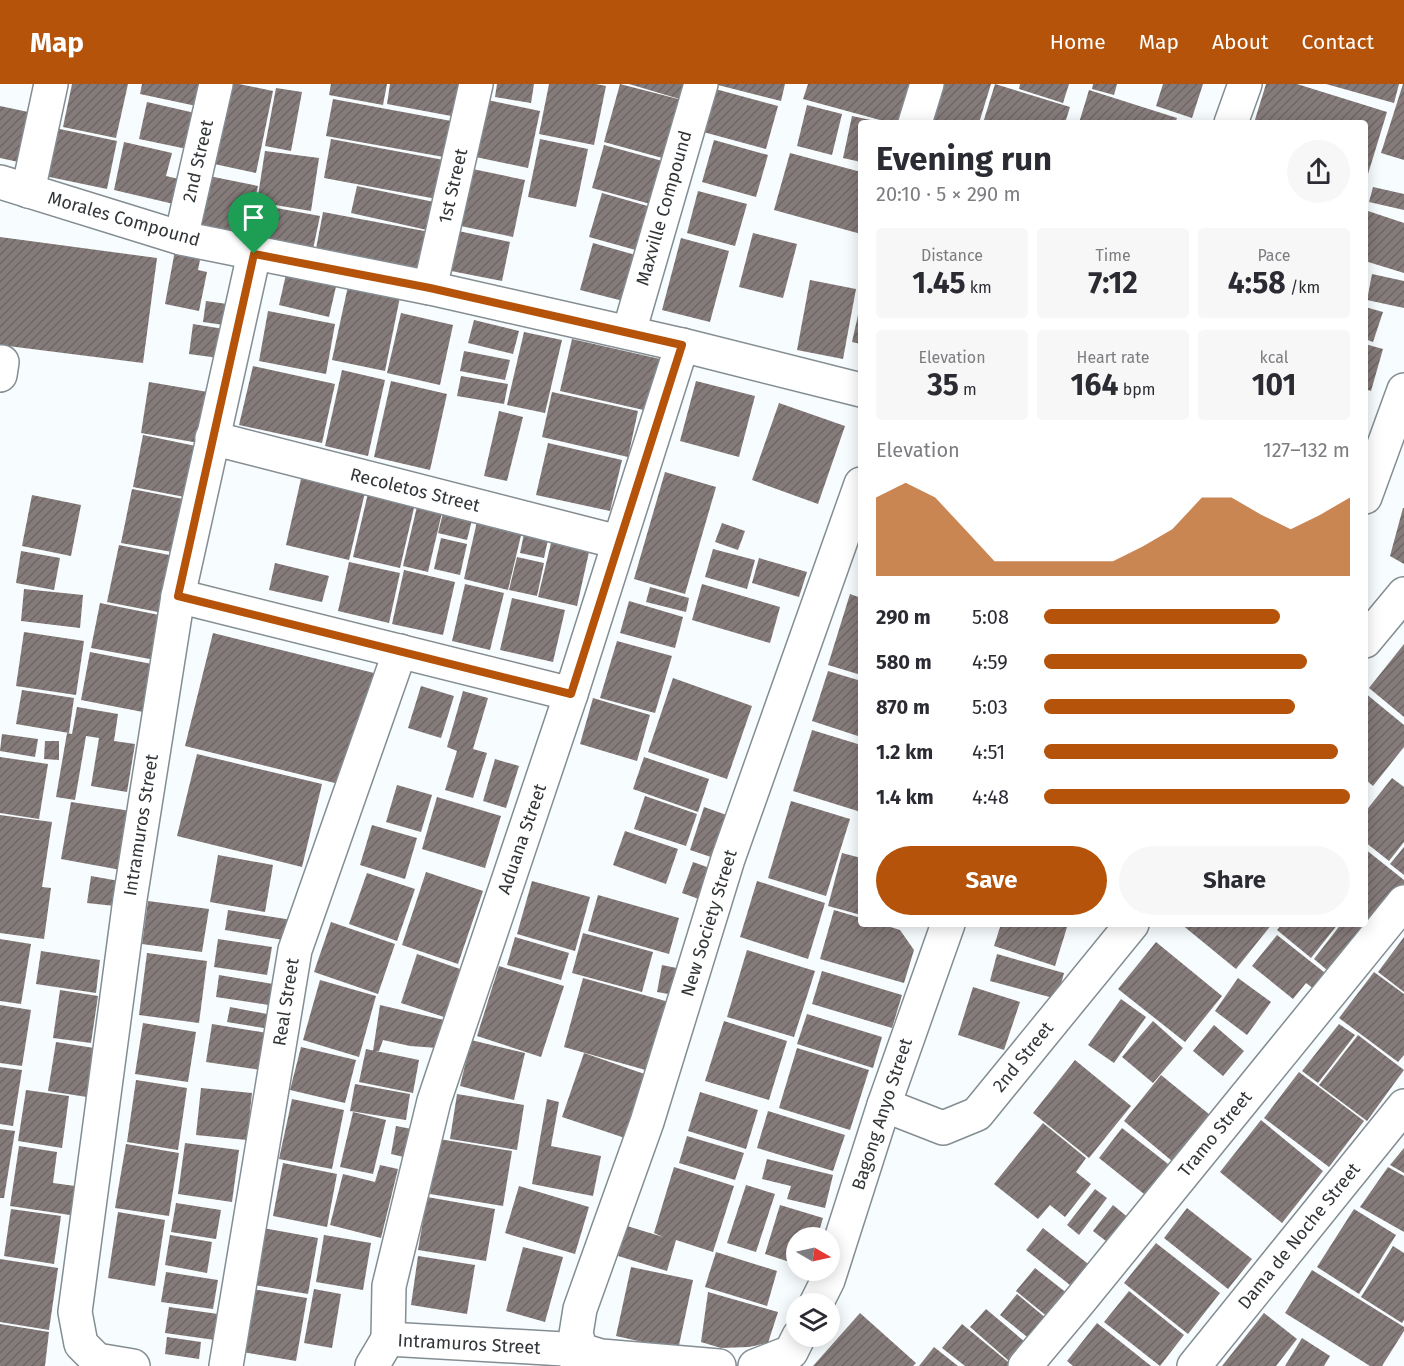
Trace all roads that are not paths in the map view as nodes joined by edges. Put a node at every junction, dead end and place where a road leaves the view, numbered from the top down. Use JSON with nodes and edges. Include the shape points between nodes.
{"nodes":[{"id":1,"x":51,"y":84,"type":"edge"},
{"id":2,"x":216,"y":84,"type":"edge"},
{"id":3,"x":476,"y":84,"type":"edge"},
{"id":4,"x":700,"y":84,"type":"edge"},
{"id":5,"x":927,"y":84,"type":"edge"},
{"id":6,"x":1245,"y":84,"type":"edge"},
{"id":7,"x":916,"y":120,"type":"edge"},
{"id":8,"x":1232,"y":120,"type":"edge"},
{"id":9,"x":14,"y":187,"type":"edge"},
{"id":10,"x":181,"y":238,"type":"junction"},
{"id":11,"x":254,"y":254,"type":"junction"},
{"id":12,"x":430,"y":288,"type":"junction"},
{"id":13,"x":628,"y":332,"type":"junction"},
{"id":14,"x":682,"y":345,"type":"junction"},
{"id":15,"x":858,"y":389,"type":"edge"},
{"id":16,"x":1404,"y":390,"type":"edge"},
{"id":17,"x":212,"y":438,"type":"junction"},
{"id":18,"x":1368,"y":489,"type":"edge"},
{"id":19,"x":858,"y":492,"type":"edge"},
{"id":20,"x":618,"y":542,"type":"junction"},
{"id":21,"x":1404,"y":594,"type":"edge"},
{"id":22,"x":178,"y":596,"type":"junction"},
{"id":23,"x":1368,"y":637,"type":"edge"},
{"id":24,"x":400,"y":651,"type":"junction"},
{"id":25,"x":571,"y":694,"type":"junction"},
{"id":26,"x":1404,"y":902,"type":"edge"},
{"id":27,"x":947,"y":927,"type":"edge"},
{"id":28,"x":1130,"y":927,"type":"edge"},
{"id":29,"x":884,"y":1105,"type":"junction"},
{"id":30,"x":1404,"y":1106,"type":"edge"},
{"id":31,"x":822,"y":1293,"type":"edge"},
{"id":32,"x":794,"y":1347,"type":"edge"},
{"id":33,"x":380,"y":1353,"type":"edge"},
{"id":34,"x":579,"y":1358,"type":"edge"},
{"id":35,"x":133,"y":1366,"type":"edge"},
{"id":36,"x":226,"y":1366,"type":"edge"},
{"id":37,"x":719,"y":1366,"type":"edge"},
{"id":38,"x":755,"y":1366,"type":"edge"},
{"id":39,"x":1025,"y":1366,"type":"edge"},
{"id":40,"x":1194,"y":1366,"type":"edge"}],
"edges":[{"from":1,"to":9,"type":"street"},
{"from":2,"to":10,"type":"street","name":"2nd Street"},
{"from":3,"to":12,"type":"street","name":"1st Street"},
{"from":4,"to":13,"type":"street","name":"Maxville Compound"},
{"from":5,"to":7,"type":"street"},
{"from":6,"to":8,"type":"street"},
{"from":9,"to":10,"type":"street","name":"Morales Compound"},
{"from":10,"to":11,"type":"street","name":"Morales Compound"},
{"from":11,"to":12,"type":"street","name":"Morales Compound"},
{"from":11,"to":17,"type":"street","name":"Intramuros Street"},
{"from":12,"to":13,"type":"street","name":"Morales Compound"},
{"from":13,"to":14,"type":"street","name":"Morales Compound"},
{"from":14,"to":15,"type":"street","name":"Morales Compound"},
{"from":14,"to":20,"type":"street","name":"Aduana Street"},
{"from":16,"to":18,"type":"street"},
{"from":17,"to":20,"type":"street","name":"Recoletos Street"},
{"from":17,"to":22,"type":"street","name":"Intramuros Street"},
{"from":19,"to":34,"type":"street","name":"New Society Street","via":[[728,859],[647,1122],[580,1309],[576,1334]]},
{"from":20,"to":25,"type":"street","name":"Aduana Street"},
{"from":21,"to":23,"type":"street"},
{"from":22,"to":24,"type":"street"},
{"from":22,"to":35,"type":"street","name":"Intramuros Street","via":[[129,899],[75,1312],[81,1344],[97,1360]]},
{"from":24,"to":25,"type":"street"},
{"from":24,"to":36,"type":"street","name":"Real Street","via":[[295,950]]},
{"from":25,"to":33,"type":"street","name":"Aduana Street","via":[[434,1101],[389,1286]]},
{"from":26,"to":39,"type":"street","name":"Tramo Street"},
{"from":27,"to":29,"type":"street","name":"Bagong Anyo Street"},
{"from":28,"to":29,"type":"street","name":"2nd Street","via":[[977,1114],[943,1128]]},
{"from":29,"to":31,"type":"street","name":"Bagong Anyo Street"},
{"from":30,"to":40,"type":"street","name":"Dama de Noche Street"},
{"from":32,"to":38,"type":"street","via":[[791,1352]]},
{"from":33,"to":34,"type":"street","name":"Intramuros Street"},
{"from":34,"to":37,"type":"street","via":[[601,1356]]}]}
